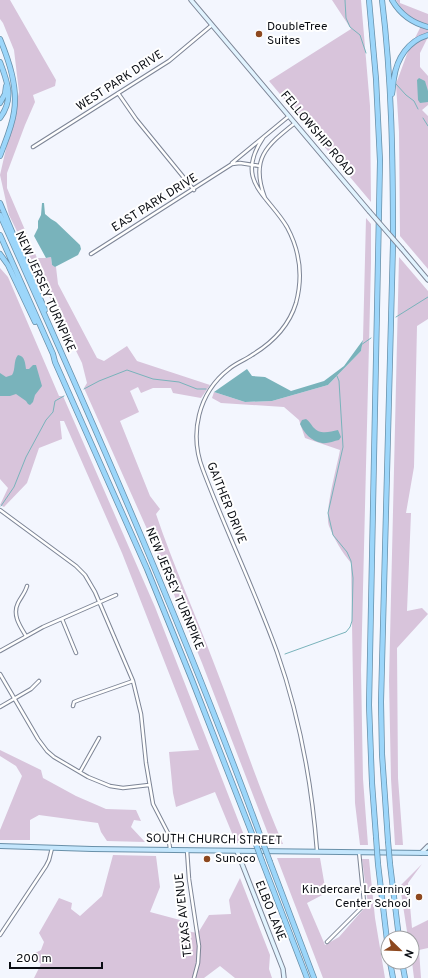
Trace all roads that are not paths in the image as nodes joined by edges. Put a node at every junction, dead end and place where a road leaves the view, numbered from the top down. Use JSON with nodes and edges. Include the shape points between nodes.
{"nodes":[{"id":1,"x":191,"y":0,"type":"edge"},
{"id":2,"x":369,"y":0,"type":"edge"},
{"id":3,"x":382,"y":0,"type":"edge"},
{"id":4,"x":392,"y":0,"type":"edge"},
{"id":5,"x":212,"y":25,"type":"junction"},
{"id":6,"x":428,"y":27,"type":"edge"},
{"id":7,"x":428,"y":35,"type":"edge"},
{"id":8,"x":0,"y":39,"type":"edge"},
{"id":9,"x":0,"y":62,"type":"edge"},
{"id":10,"x":10,"y":71,"type":"junction"},
{"id":11,"x":5,"y":75,"type":"junction"},
{"id":12,"x":118,"y":93,"type":"junction"},
{"id":13,"x":390,"y":100,"type":"junction"},
{"id":14,"x":0,"y":103,"type":"edge"},
{"id":15,"x":289,"y":116,"type":"junction"},
{"id":16,"x":0,"y":118,"type":"edge"},
{"id":17,"x":0,"y":123,"type":"edge"},
{"id":18,"x":295,"y":123,"type":"junction"},
{"id":19,"x":263,"y":138,"type":"junction"},
{"id":20,"x":33,"y":146,"type":"dead end"},
{"id":21,"x":0,"y":156,"type":"edge"},
{"id":22,"x":252,"y":165,"type":"junction"},
{"id":23,"x":228,"y":166,"type":"junction"},
{"id":24,"x":260,"y":166,"type":"junction"},
{"id":25,"x":194,"y":190,"type":"junction"},
{"id":26,"x":266,"y":201,"type":"junction"},
{"id":27,"x":0,"y":203,"type":"edge"},
{"id":28,"x":0,"y":215,"type":"edge"},
{"id":29,"x":0,"y":235,"type":"edge"},
{"id":30,"x":0,"y":254,"type":"edge"},
{"id":31,"x":91,"y":254,"type":"dead end"},
{"id":32,"x":428,"y":280,"type":"edge"},
{"id":33,"x":53,"y":334,"type":"junction"},
{"id":34,"x":55,"y":362,"type":"junction"},
{"id":35,"x":0,"y":510,"type":"edge"},
{"id":36,"x":27,"y":586,"type":"dead end"},
{"id":37,"x":116,"y":595,"type":"dead end"},
{"id":38,"x":100,"y":602,"type":"junction"},
{"id":39,"x":62,"y":619,"type":"junction"},
{"id":40,"x":26,"y":636,"type":"junction"},
{"id":41,"x":0,"y":651,"type":"edge"},
{"id":42,"x":76,"y":653,"type":"dead end"},
{"id":43,"x":0,"y":674,"type":"edge"},
{"id":44,"x":39,"y":681,"type":"dead end"},
{"id":45,"x":133,"y":681,"type":"junction"},
{"id":46,"x":14,"y":699,"type":"junction"},
{"id":47,"x":73,"y":706,"type":"dead end"},
{"id":48,"x":0,"y":707,"type":"edge"},
{"id":49,"x":99,"y":738,"type":"dead end"},
{"id":50,"x":80,"y":772,"type":"junction"},
{"id":51,"x":149,"y":785,"type":"junction"},
{"id":52,"x":0,"y":846,"type":"edge"},
{"id":53,"x":428,"y":846,"type":"edge"},
{"id":54,"x":52,"y":847,"type":"junction"},
{"id":55,"x":170,"y":849,"type":"junction"},
{"id":56,"x":187,"y":850,"type":"junction"},
{"id":57,"x":237,"y":850,"type":"junction"},
{"id":58,"x":317,"y":851,"type":"junction"},
{"id":59,"x":359,"y":852,"type":"junction"},
{"id":60,"x":421,"y":853,"type":"junction"},
{"id":61,"x":428,"y":853,"type":"edge"},
{"id":62,"x":386,"y":930,"type":"edge"},
{"id":63,"x":398,"y":930,"type":"edge"},
{"id":64,"x":0,"y":935,"type":"edge"},
{"id":65,"x":326,"y":942,"type":"dead end"},
{"id":66,"x":194,"y":978,"type":"edge"},
{"id":67,"x":284,"y":978,"type":"edge"},
{"id":68,"x":307,"y":978,"type":"edge"},
{"id":69,"x":314,"y":978,"type":"edge"}],
"edges":[{"from":1,"to":5,"type":"street","name":"FELLOWSHIP ROAD"},
{"from":2,"to":62,"type":"highway","bridge":true,"via":[[380,161],[369,705],[371,775]]},
{"from":3,"to":13,"type":"highway"},
{"from":4,"to":6,"type":"highway","via":[[406,16]]},
{"from":5,"to":12,"type":"street","name":"WEST PARK DRIVE","via":[[169,61]]},
{"from":5,"to":15,"type":"street","name":"FELLOWSHIP ROAD"},
{"from":7,"to":13,"type":"highway","via":[[413,42],[401,56]]},
{"from":8,"to":10,"type":"highway"},
{"from":9,"to":11,"type":"highway"},
{"from":10,"to":17,"type":"highway","via":[[11,101]]},
{"from":10,"to":21,"type":"highway","via":[[15,107]]},
{"from":11,"to":14,"type":"highway","via":[[6,91]]},
{"from":11,"to":16,"type":"highway","via":[[9,97]]},
{"from":12,"to":20,"type":"street","name":"WEST PARK DRIVE"},
{"from":12,"to":25,"type":"street"},
{"from":13,"to":63,"type":"highway","bridge":true,"via":[[393,244],[381,702],[388,841]]},
{"from":15,"to":18,"type":"street","name":"FELLOWSHIP ROAD"},
{"from":15,"to":19,"type":"street","name":"EAST PARK DRIVE"},
{"from":18,"to":24,"type":"street","name":"GAITHER DRIVE","via":[[268,146]]},
{"from":18,"to":32,"type":"street","name":"FELLOWSHIP ROAD","bridge":true},
{"from":19,"to":22,"type":"street","name":"GAITHER DRIVE","via":[[254,152]]},
{"from":19,"to":23,"type":"street","name":"EAST PARK DRIVE"},
{"from":22,"to":23,"type":"street","via":[[236,163]]},
{"from":22,"to":24,"type":"street"},
{"from":22,"to":26,"type":"street","name":"GAITHER DRIVE","via":[[255,182]]},
{"from":23,"to":25,"type":"street","name":"EAST PARK DRIVE"},
{"from":24,"to":26,"type":"street","name":"GAITHER DRIVE","via":[[259,179]]},
{"from":25,"to":31,"type":"street","name":"EAST PARK DRIVE"},
{"from":26,"to":58,"type":"street","name":"GAITHER DRIVE","via":[[284,222],[296,249],[300,273],[296,303],[288,322],[279,334],[262,349],[222,374],[212,387],[199,414],[196,445],[205,476],[288,685],[313,805]]},
{"from":27,"to":33,"type":"highway","via":[[44,305]]},
{"from":28,"to":33,"type":"highway","name":"NEW JERSEY TURNPIKE"},
{"from":29,"to":34,"type":"highway","name":"NEW JERSEY TURNPIKE"},
{"from":30,"to":34,"type":"highway","via":[[8,265]]},
{"from":33,"to":69,"type":"highway","name":"NEW JERSEY TURNPIKE","bridge":true,"via":[[178,623]]},
{"from":34,"to":68,"type":"highway","name":"NEW JERSEY TURNPIKE","bridge":true,"via":[[155,586]]},
{"from":35,"to":38,"type":"street","via":[[80,570]]},
{"from":36,"to":40,"type":"street","via":[[16,611]]},
{"from":37,"to":38,"type":"street"},
{"from":38,"to":39,"type":"street"},
{"from":38,"to":45,"type":"street"},
{"from":39,"to":40,"type":"street"},
{"from":39,"to":42,"type":"street"},
{"from":40,"to":41,"type":"street"},
{"from":43,"to":46,"type":"street"},
{"from":44,"to":46,"type":"street"},
{"from":45,"to":47,"type":"street","via":[[74,702]]},
{"from":45,"to":51,"type":"street","via":[[141,714]]},
{"from":46,"to":48,"type":"street"},
{"from":46,"to":50,"type":"street","via":[[43,747],[54,757]]},
{"from":49,"to":50,"type":"street"},
{"from":50,"to":51,"type":"street","via":[[118,788]]},
{"from":51,"to":55,"type":"street","via":[[153,804],[168,833]]},
{"from":52,"to":54,"type":"main road","name":"SOUTH CHURCH STREET"},
{"from":53,"to":60,"type":"street"},
{"from":54,"to":55,"type":"main road","name":"SOUTH CHURCH STREET"},
{"from":54,"to":64,"type":"street","via":[[46,866]]},
{"from":55,"to":56,"type":"main road","name":"SOUTH CHURCH STREET"},
{"from":56,"to":57,"type":"main road","name":"SOUTH CHURCH STREET"},
{"from":56,"to":66,"type":"street","name":"TEXAS AVENUE","via":[[199,946]]},
{"from":57,"to":58,"type":"main road","name":"SOUTH CHURCH STREET"},
{"from":57,"to":67,"type":"street","name":"ELBO LANE"},
{"from":58,"to":59,"type":"main road","name":"SOUTH CHURCH STREET"},
{"from":59,"to":60,"type":"main road","name":"SOUTH CHURCH STREET"},
{"from":59,"to":65,"type":"street","via":[[363,906]]},
{"from":60,"to":61,"type":"main road","name":"SOUTH CHURCH STREET"}]}
